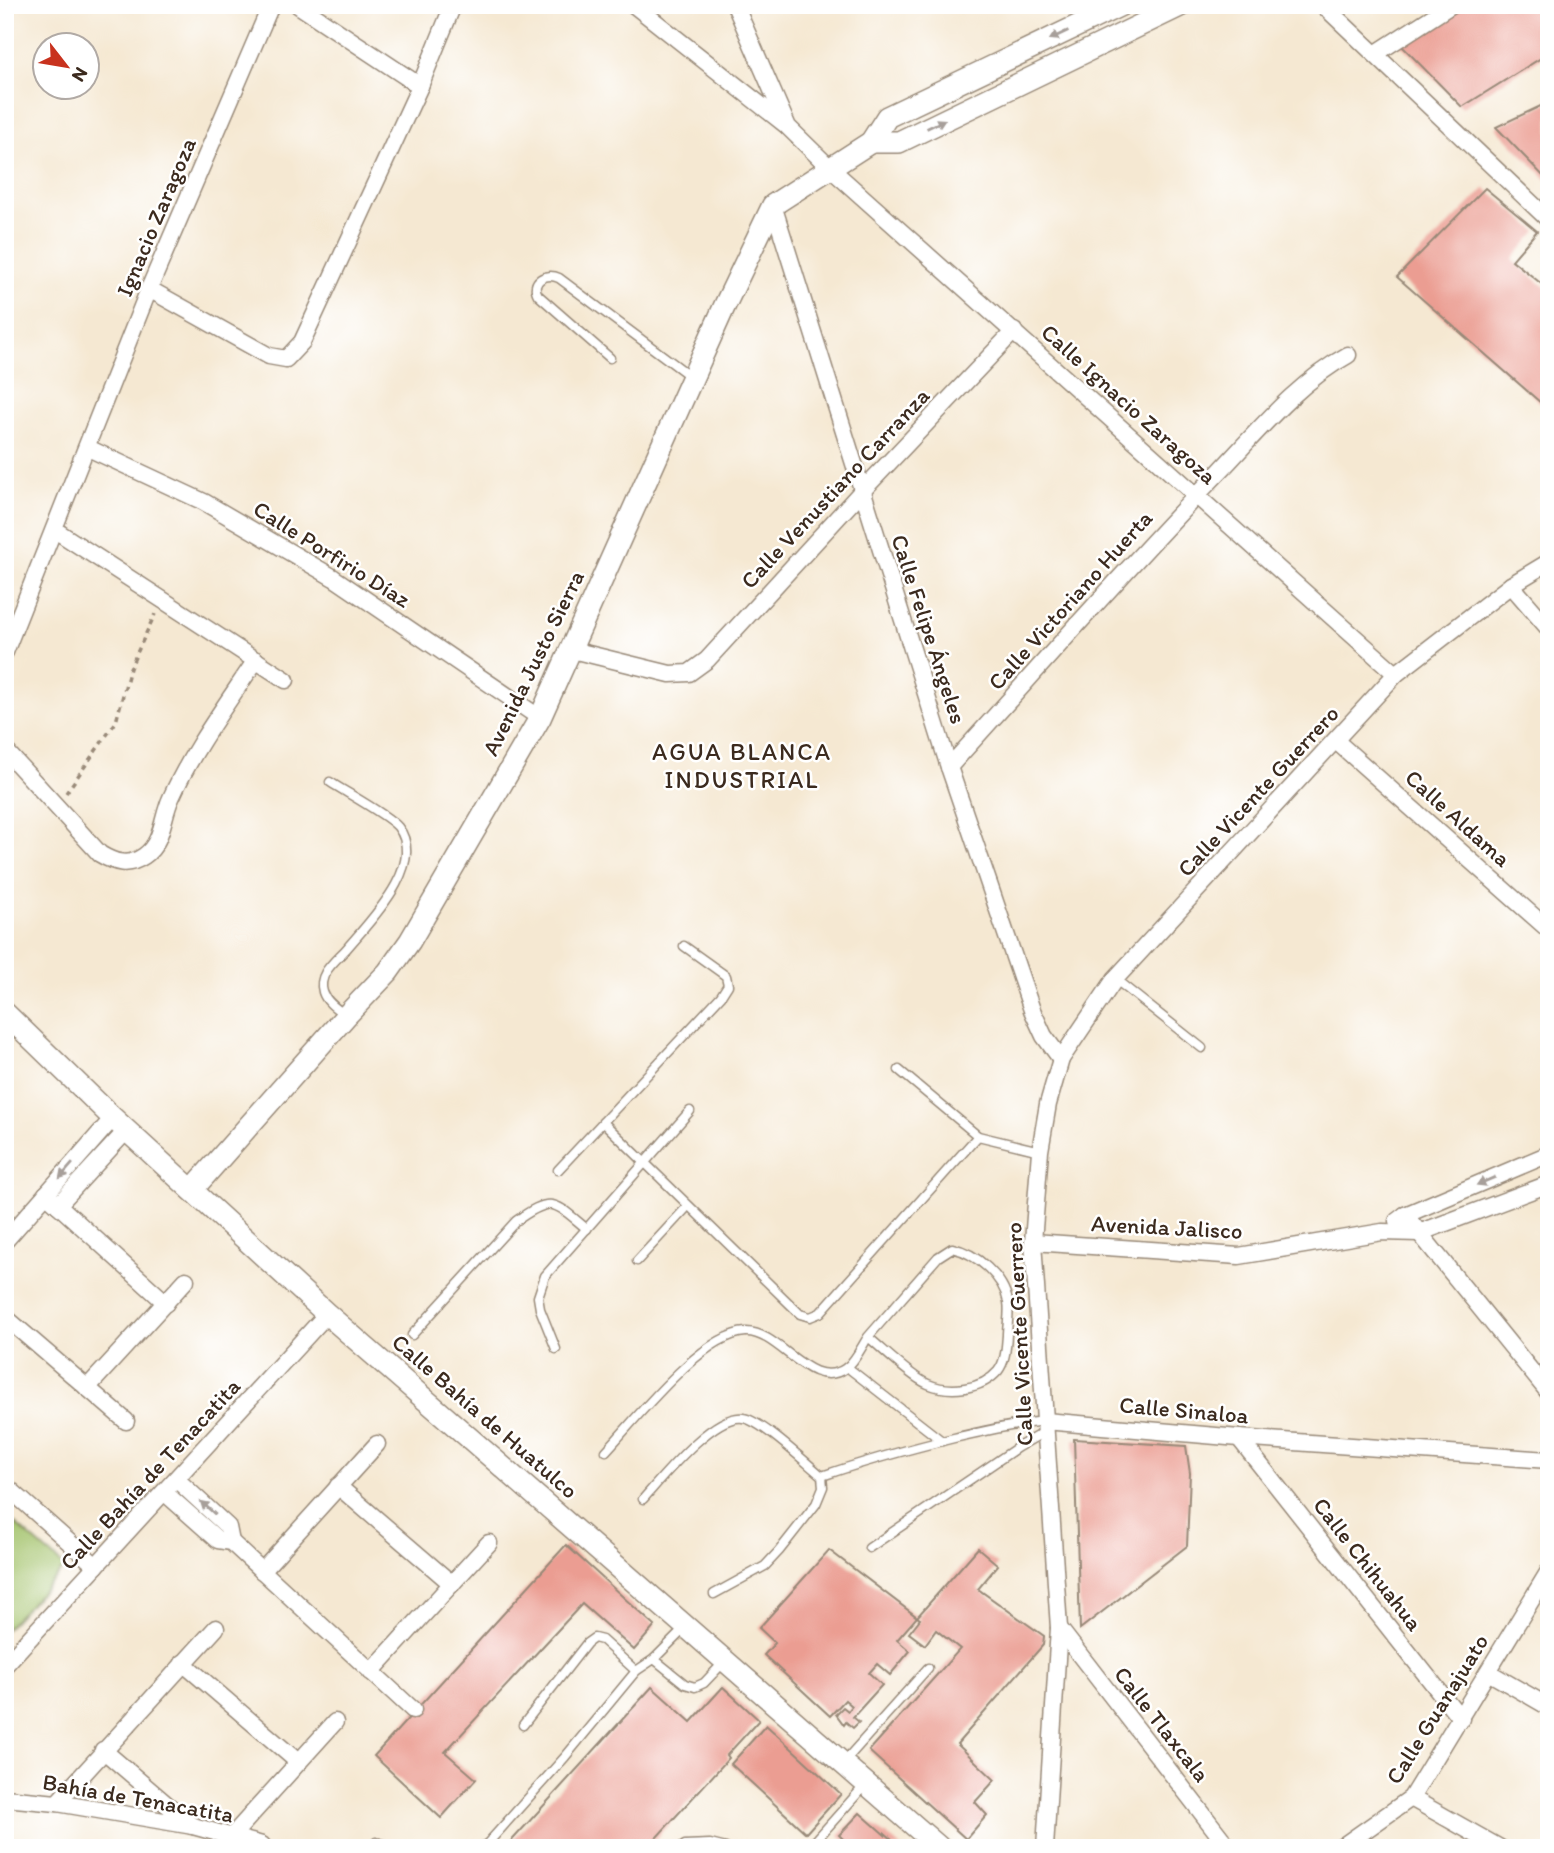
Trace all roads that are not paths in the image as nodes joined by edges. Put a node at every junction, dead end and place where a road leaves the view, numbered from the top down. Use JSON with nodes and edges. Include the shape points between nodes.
{"nodes":[{"id":1,"x":271,"y":5,"type":"edge"},
{"id":2,"x":298,"y":5,"type":"edge"},
{"id":3,"x":453,"y":5,"type":"edge"},
{"id":4,"x":634,"y":5,"type":"edge"},
{"id":5,"x":735,"y":5,"type":"edge"},
{"id":6,"x":1121,"y":5,"type":"edge"},
{"id":7,"x":1182,"y":5,"type":"edge"},
{"id":8,"x":1323,"y":5,"type":"edge"},
{"id":9,"x":1451,"y":5,"type":"edge"},
{"id":10,"x":1138,"y":15,"type":"edge"},
{"id":11,"x":1375,"y":54,"type":"junction"},
{"id":12,"x":420,"y":86,"type":"junction"},
{"id":13,"x":788,"y":127,"type":"junction"},
{"id":14,"x":871,"y":142,"type":"junction"},
{"id":15,"x":830,"y":168,"type":"junction"},
{"id":16,"x":773,"y":205,"type":"junction"},
{"id":17,"x":1549,"y":220,"type":"edge"},
{"id":18,"x":149,"y":289,"type":"junction"},
{"id":19,"x":1014,"y":331,"type":"junction"},
{"id":20,"x":1348,"y":355,"type":"dead end"},
{"id":21,"x":610,"y":358,"type":"dead end"},
{"id":22,"x":693,"y":378,"type":"junction"},
{"id":23,"x":88,"y":448,"type":"junction"},
{"id":24,"x":862,"y":491,"type":"junction"},
{"id":25,"x":1197,"y":495,"type":"junction"},
{"id":26,"x":55,"y":530,"type":"junction"},
{"id":27,"x":1549,"y":562,"type":"edge"},
{"id":28,"x":1511,"y":585,"type":"junction"},
{"id":29,"x":1549,"y":629,"type":"edge"},
{"id":30,"x":572,"y":650,"type":"junction"},
{"id":31,"x":5,"y":652,"type":"edge"},
{"id":32,"x":256,"y":660,"type":"junction"},
{"id":33,"x":1396,"y":674,"type":"junction"},
{"id":34,"x":286,"y":680,"type":"dead end"},
{"id":35,"x":540,"y":718,"type":"junction"},
{"id":36,"x":1336,"y":741,"type":"junction"},
{"id":37,"x":5,"y":750,"type":"edge"},
{"id":38,"x":949,"y":766,"type":"junction"},
{"id":39,"x":330,"y":782,"type":"dead end"},
{"id":40,"x":1549,"y":930,"type":"edge"},
{"id":41,"x":684,"y":946,"type":"dead end"},
{"id":42,"x":1115,"y":979,"type":"junction"},
{"id":43,"x":5,"y":1013,"type":"edge"},
{"id":44,"x":346,"y":1016,"type":"junction"},
{"id":45,"x":1202,"y":1048,"type":"dead end"},
{"id":46,"x":1061,"y":1059,"type":"junction"},
{"id":47,"x":899,"y":1070,"type":"dead end"},
{"id":48,"x":690,"y":1111,"type":"dead end"},
{"id":49,"x":603,"y":1122,"type":"junction"},
{"id":50,"x":120,"y":1124,"type":"junction"},
{"id":51,"x":978,"y":1136,"type":"junction"},
{"id":52,"x":1040,"y":1151,"type":"junction"},
{"id":53,"x":1549,"y":1154,"type":"edge"},
{"id":54,"x":645,"y":1164,"type":"junction"},
{"id":55,"x":558,"y":1170,"type":"dead end"},
{"id":56,"x":1549,"y":1184,"type":"edge"},
{"id":57,"x":192,"y":1190,"type":"junction"},
{"id":58,"x":52,"y":1199,"type":"junction"},
{"id":59,"x":688,"y":1206,"type":"junction"},
{"id":60,"x":1405,"y":1215,"type":"junction"},
{"id":61,"x":587,"y":1229,"type":"junction"},
{"id":62,"x":1382,"y":1232,"type":"junction"},
{"id":63,"x":1419,"y":1233,"type":"junction"},
{"id":64,"x":5,"y":1241,"type":"edge"},
{"id":65,"x":1033,"y":1242,"type":"junction"},
{"id":66,"x":637,"y":1261,"type":"dead end"},
{"id":67,"x":186,"y":1280,"type":"dead end"},
{"id":68,"x":166,"y":1303,"type":"junction"},
{"id":69,"x":327,"y":1314,"type":"junction"},
{"id":70,"x":5,"y":1317,"type":"edge"},
{"id":71,"x":412,"y":1335,"type":"dead end"},
{"id":72,"x":868,"y":1337,"type":"junction"},
{"id":73,"x":556,"y":1349,"type":"dead end"},
{"id":74,"x":847,"y":1367,"type":"junction"},
{"id":75,"x":87,"y":1388,"type":"junction"},
{"id":76,"x":1549,"y":1393,"type":"edge"},
{"id":77,"x":126,"y":1421,"type":"dead end"},
{"id":78,"x":1045,"y":1426,"type":"junction"},
{"id":79,"x":1239,"y":1438,"type":"junction"},
{"id":80,"x":942,"y":1441,"type":"junction"},
{"id":81,"x":377,"y":1444,"type":"dead end"},
{"id":82,"x":606,"y":1451,"type":"dead end"},
{"id":83,"x":1549,"y":1460,"type":"edge"},
{"id":84,"x":822,"y":1476,"type":"junction"},
{"id":85,"x":176,"y":1479,"type":"junction"},
{"id":86,"x":5,"y":1485,"type":"edge"},
{"id":87,"x":338,"y":1486,"type":"junction"},
{"id":88,"x":164,"y":1492,"type":"junction"},
{"id":89,"x":643,"y":1499,"type":"dead end"},
{"id":90,"x":231,"y":1542,"type":"junction"},
{"id":91,"x":489,"y":1543,"type":"dead end"},
{"id":92,"x":869,"y":1548,"type":"dead end"},
{"id":93,"x":96,"y":1566,"type":"junction"},
{"id":94,"x":262,"y":1571,"type":"junction"},
{"id":95,"x":1549,"y":1571,"type":"edge"},
{"id":96,"x":452,"y":1584,"type":"junction"},
{"id":97,"x":714,"y":1594,"type":"dead end"},
{"id":98,"x":687,"y":1626,"type":"junction"},
{"id":99,"x":216,"y":1628,"type":"dead end"},
{"id":100,"x":1059,"y":1628,"type":"junction"},
{"id":101,"x":654,"y":1659,"type":"junction"},
{"id":102,"x":725,"y":1661,"type":"junction"},
{"id":103,"x":183,"y":1663,"type":"junction"},
{"id":104,"x":5,"y":1665,"type":"edge"},
{"id":105,"x":928,"y":1668,"type":"dead end"},
{"id":106,"x":636,"y":1671,"type":"junction"},
{"id":107,"x":371,"y":1672,"type":"junction"},
{"id":108,"x":1488,"y":1672,"type":"junction"},
{"id":109,"x":1549,"y":1707,"type":"edge"},
{"id":110,"x":413,"y":1710,"type":"dead end"},
{"id":111,"x":1461,"y":1718,"type":"junction"},
{"id":112,"x":335,"y":1722,"type":"dead end"},
{"id":113,"x":523,"y":1726,"type":"dead end"},
{"id":114,"x":103,"y":1750,"type":"junction"},
{"id":115,"x":298,"y":1762,"type":"junction"},
{"id":116,"x":843,"y":1763,"type":"junction"},
{"id":117,"x":866,"y":1784,"type":"junction"},
{"id":118,"x":5,"y":1798,"type":"edge"},
{"id":119,"x":1411,"y":1798,"type":"junction"},
{"id":120,"x":57,"y":1803,"type":"junction"},
{"id":121,"x":193,"y":1826,"type":"junction"},
{"id":122,"x":230,"y":1837,"type":"junction"},
{"id":123,"x":376,"y":1842,"type":"dead end"},
{"id":124,"x":262,"y":1845,"type":"dead end"},
{"id":125,"x":398,"y":1848,"type":"edge"},
{"id":126,"x":481,"y":1848,"type":"edge"},
{"id":127,"x":681,"y":1848,"type":"edge"},
{"id":128,"x":726,"y":1848,"type":"edge"},
{"id":129,"x":809,"y":1848,"type":"edge"},
{"id":130,"x":940,"y":1848,"type":"edge"},
{"id":131,"x":1045,"y":1848,"type":"edge"},
{"id":132,"x":1229,"y":1848,"type":"edge"},
{"id":133,"x":1340,"y":1848,"type":"edge"},
{"id":134,"x":1500,"y":1848,"type":"edge"}],
"edges":[{"from":1,"to":18,"type":"street","name":"Ignacio Zaragoza"},
{"from":2,"to":12,"type":"street"},
{"from":3,"to":12,"type":"street"},
{"from":4,"to":13,"type":"street"},
{"from":5,"to":13,"type":"street"},
{"from":6,"to":14,"type":"street","one_way":true,"via":[[887,117]]},
{"from":7,"to":10,"type":"street"},
{"from":8,"to":11,"type":"street"},
{"from":9,"to":11,"type":"street"},
{"from":14,"to":10,"type":"street","one_way":true,"via":[[899,142]]},
{"from":11,"to":17,"type":"street"},
{"from":12,"to":18,"type":"street","via":[[302,342],[286,359],[269,356]]},
{"from":13,"to":15,"type":"street"},
{"from":14,"to":15,"type":"street"},
{"from":15,"to":16,"type":"street"},
{"from":15,"to":19,"type":"street","name":"Calle Ignacio Zaragoza"},
{"from":16,"to":22,"type":"street","name":"Avenida Justo Sierra"},
{"from":16,"to":24,"type":"street","name":"Calle Felipe Ángeles"},
{"from":18,"to":23,"type":"street","name":"Ignacio Zaragoza"},
{"from":19,"to":24,"type":"street","name":"Calle Venustiano Carranza"},
{"from":19,"to":25,"type":"street","name":"Calle Ignacio Zaragoza"},
{"from":20,"to":25,"type":"street","name":"Calle Victoriano Huerta","via":[[1301,387]]},
{"from":21,"to":22,"type":"lane","via":[[538,295],[536,283],[544,276],[559,278]]},
{"from":22,"to":30,"type":"street","name":"Avenida Justo Sierra"},
{"from":23,"to":26,"type":"street","name":"Ignacio Zaragoza"},
{"from":23,"to":35,"type":"street","name":"Calle Porfirio Díaz","via":[[204,502],[334,578]]},
{"from":24,"to":30,"type":"street","name":"Calle Venustiano Carranza","via":[[707,660],[689,673],[670,674]]},
{"from":24,"to":38,"type":"street","name":"Calle Felipe Ángeles"},
{"from":25,"to":33,"type":"street","name":"Calle Ignacio Zaragoza"},
{"from":25,"to":38,"type":"street","name":"Calle Victoriano Huerta"},
{"from":26,"to":31,"type":"street","name":"Ignacio Zaragoza"},
{"from":26,"to":32,"type":"street"},
{"from":27,"to":28,"type":"street","name":"Calle Vicente Guerrero"},
{"from":28,"to":29,"type":"street"},
{"from":28,"to":33,"type":"street","name":"Calle Vicente Guerrero"},
{"from":30,"to":35,"type":"street","name":"Avenida Justo Sierra"},
{"from":32,"to":34,"type":"street"},
{"from":32,"to":37,"type":"street","via":[[188,765],[158,839],[144,856],[129,863],[114,862],[100,853]]},
{"from":33,"to":36,"type":"street","name":"Calle Vicente Guerrero"},
{"from":35,"to":44,"type":"street","name":"Avenida Justo Sierra","via":[[410,941]]},
{"from":36,"to":40,"type":"street","name":"Calle Aldama"},
{"from":36,"to":42,"type":"street","name":"Calle Vicente Guerrero"},
{"from":38,"to":46,"type":"street","name":"Calle Felipe Ángeles","via":[[1032,1010]]},
{"from":39,"to":44,"type":"lane","via":[[396,825],[407,856],[399,882],[324,973],[323,992]]},
{"from":41,"to":49,"type":"lane","via":[[726,976],[728,985]]},
{"from":42,"to":45,"type":"lane"},
{"from":42,"to":46,"type":"street","name":"Calle Vicente Guerrero"},
{"from":43,"to":50,"type":"street","name":"Calle Bahía de Huatulco"},
{"from":44,"to":57,"type":"street","name":"Avenida Justo Sierra"},
{"from":46,"to":52,"type":"street","name":"Calle Vicente Guerrero"},
{"from":47,"to":51,"type":"lane"},
{"from":48,"to":54,"type":"lane"},
{"from":49,"to":54,"type":"lane"},
{"from":49,"to":55,"type":"lane"},
{"from":50,"to":57,"type":"street","name":"Calle Bahía de Huatulco"},
{"from":50,"to":58,"type":"street"},
{"from":51,"to":52,"type":"lane"},
{"from":51,"to":59,"type":"lane","via":[[820,1313],[810,1318],[800,1314]]},
{"from":52,"to":65,"type":"street","name":"Calle Vicente Guerrero"},
{"from":53,"to":60,"type":"street","name":"Avenida Jalisco","one_way":true},
{"from":54,"to":59,"type":"lane"},
{"from":54,"to":61,"type":"lane"},
{"from":56,"to":63,"type":"street","name":"Avenida Jalisco"},
{"from":57,"to":69,"type":"street","name":"Calle Bahía de Huatulco"},
{"from":58,"to":64,"type":"street"},
{"from":58,"to":68,"type":"street"},
{"from":59,"to":66,"type":"lane"},
{"from":60,"to":62,"type":"street","name":"Avenida Jalisco"},
{"from":60,"to":63,"type":"street"},
{"from":61,"to":71,"type":"lane","via":[[559,1206],[545,1203],[534,1208],[516,1221]]},
{"from":61,"to":73,"type":"lane","via":[[545,1276],[538,1297]]},
{"from":62,"to":63,"type":"street","name":"Avenida Jalisco"},
{"from":62,"to":65,"type":"street","name":"Avenida Jalisco","via":[[1239,1256]]},
{"from":63,"to":76,"type":"street"},
{"from":65,"to":78,"type":"street","name":"Calle Vicente Guerrero"},
{"from":67,"to":68,"type":"street"},
{"from":68,"to":75,"type":"street"},
{"from":69,"to":85,"type":"street","name":"Calle Bahía de Tenacatita"},
{"from":69,"to":98,"type":"street","name":"Calle Bahía de Huatulco"},
{"from":70,"to":75,"type":"street"},
{"from":72,"to":72,"type":"lane","via":[[938,1257],[953,1248],[980,1260],[1008,1302],[1006,1354],[1000,1370],[988,1380],[964,1388],[947,1390],[925,1383]]},
{"from":72,"to":74,"type":"lane"},
{"from":74,"to":80,"type":"lane"},
{"from":74,"to":82,"type":"lane","via":[[828,1373],[809,1368],[764,1337],[747,1332],[722,1339],[689,1362]]},
{"from":75,"to":77,"type":"street"},
{"from":78,"to":79,"type":"street","name":"Calle Sinaloa"},
{"from":78,"to":80,"type":"lane","name":"Calle Sinaloa","via":[[1018,1423]]},
{"from":78,"to":92,"type":"lane"},
{"from":78,"to":100,"type":"street","name":"Calle Vicente Guerrero"},
{"from":79,"to":83,"type":"street","name":"Calle Sinaloa"},
{"from":79,"to":111,"type":"street","name":"Calle Chihuahua"},
{"from":80,"to":84,"type":"lane","name":"Calle Sinaloa"},
{"from":81,"to":87,"type":"street"},
{"from":84,"to":89,"type":"lane","via":[[764,1429],[743,1418],[721,1422],[693,1444]]},
{"from":84,"to":97,"type":"lane","via":[[816,1504],[779,1551],[765,1566]]},
{"from":85,"to":88,"type":"street","name":"Calle Bahía de Tenacatita"},
{"from":90,"to":85,"type":"street","one_way":true,"via":[[228,1527]]},
{"from":86,"to":93,"type":"street"},
{"from":87,"to":94,"type":"street"},
{"from":87,"to":96,"type":"street"},
{"from":88,"to":90,"type":"street","via":[[218,1541]]},
{"from":88,"to":93,"type":"street","name":"Calle Bahía de Tenacatita"},
{"from":90,"to":94,"type":"street"},
{"from":91,"to":96,"type":"street"},
{"from":93,"to":104,"type":"street","name":"Calle Bahía de Tenacatita"},
{"from":94,"to":107,"type":"street"},
{"from":95,"to":108,"type":"street","name":"Calle Guanajuato"},
{"from":96,"to":107,"type":"street"},
{"from":98,"to":101,"type":"lane"},
{"from":98,"to":102,"type":"street","name":"Calle Bahía de Huatulco"},
{"from":99,"to":103,"type":"street"},
{"from":100,"to":131,"type":"street","name":"Calle Vicente Guerrero"},
{"from":100,"to":132,"type":"street","name":"Calle Tlaxcala"},
{"from":101,"to":102,"type":"lane","via":[[695,1687]]},
{"from":101,"to":106,"type":"lane"},
{"from":102,"to":116,"type":"street","name":"Calle Bahía de Huatulco"},
{"from":103,"to":114,"type":"street"},
{"from":103,"to":115,"type":"street"},
{"from":105,"to":116,"type":"lane"},
{"from":106,"to":113,"type":"lane","via":[[594,1638]]},
{"from":106,"to":126,"type":"lane"},
{"from":107,"to":110,"type":"street"},
{"from":108,"to":109,"type":"street"},
{"from":108,"to":111,"type":"street","name":"Calle Guanajuato"},
{"from":111,"to":119,"type":"street","name":"Calle Guanajuato"},
{"from":112,"to":115,"type":"street"},
{"from":114,"to":120,"type":"street"},
{"from":114,"to":121,"type":"street"},
{"from":115,"to":122,"type":"street"},
{"from":116,"to":117,"type":"street","name":"Calle Bahía de Huatulco"},
{"from":117,"to":129,"type":"lane"},
{"from":117,"to":130,"type":"street","name":"Calle Bahía de Huatulco"},
{"from":118,"to":120,"type":"street","name":"Bahía de Tenacatita"},
{"from":119,"to":133,"type":"street","name":"Calle Guanajuato"},
{"from":119,"to":134,"type":"street"},
{"from":120,"to":121,"type":"street","name":"Bahía de Tenacatita"},
{"from":121,"to":122,"type":"street","name":"Bahía de Tenacatita"},
{"from":122,"to":124,"type":"street","name":"Bahía de Tenacatita"},
{"from":123,"to":125,"type":"lane"},
{"from":127,"to":128,"type":"lane","via":[[710,1844]]}]}
